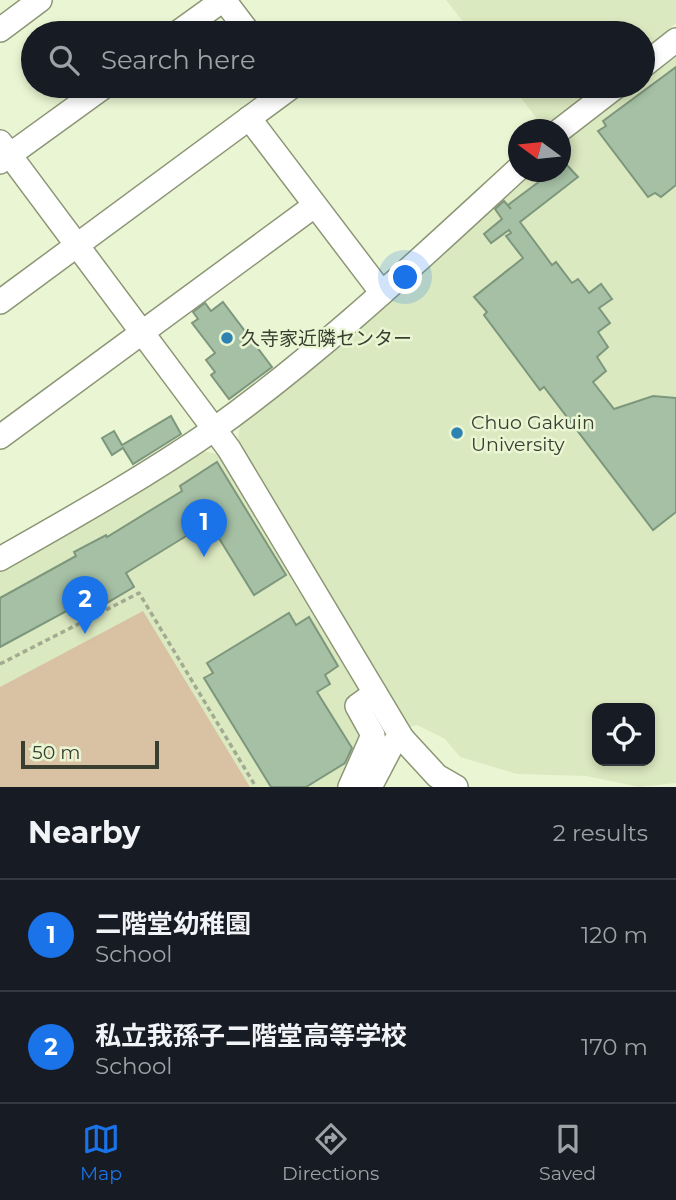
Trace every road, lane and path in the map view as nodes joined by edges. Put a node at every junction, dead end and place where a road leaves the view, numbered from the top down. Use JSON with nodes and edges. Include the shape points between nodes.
{"nodes":[{"id":1,"x":40,"y":0,"type":"edge"},
{"id":2,"x":223,"y":0,"type":"edge"},
{"id":3,"x":194,"y":21,"type":"edge"},
{"id":4,"x":240,"y":21,"type":"edge"},
{"id":5,"x":0,"y":30,"type":"edge"},
{"id":6,"x":676,"y":40,"type":"edge"},
{"id":7,"x":655,"y":57,"type":"edge"},
{"id":8,"x":87,"y":98,"type":"edge"},
{"id":9,"x":276,"y":98,"type":"edge"},
{"id":10,"x":602,"y":98,"type":"edge"},
{"id":11,"x":249,"y":118,"type":"junction"},
{"id":12,"x":571,"y":122,"type":"edge"},
{"id":13,"x":3,"y":153,"type":"edge"},
{"id":14,"x":508,"y":179,"type":"edge"},
{"id":15,"x":314,"y":206,"type":"junction"},
{"id":16,"x":77,"y":245,"type":"junction"},
{"id":17,"x":382,"y":293,"type":"junction"},
{"id":18,"x":0,"y":302,"type":"edge"},
{"id":19,"x":141,"y":333,"type":"junction"},
{"id":20,"x":214,"y":429,"type":"junction"},
{"id":21,"x":0,"y":437,"type":"edge"},
{"id":22,"x":0,"y":559,"type":"edge"},
{"id":23,"x":0,"y":664,"type":"edge"},
{"id":24,"x":376,"y":693,"type":"junction"},
{"id":25,"x":402,"y":738,"type":"junction"},
{"id":26,"x":256,"y":787,"type":"edge"},
{"id":27,"x":349,"y":787,"type":"edge"},
{"id":28,"x":370,"y":787,"type":"edge"},
{"id":29,"x":456,"y":787,"type":"edge"}],
"edges":[{"from":1,"to":5,"type":"street"},
{"from":2,"to":3,"type":"street"},
{"from":2,"to":4,"type":"street"},
{"from":6,"to":7,"type":"street"},
{"from":8,"to":13,"type":"street"},
{"from":9,"to":11,"type":"street"},
{"from":10,"to":12,"type":"street"},
{"from":11,"to":15,"type":"street"},
{"from":11,"to":16,"type":"street"},
{"from":13,"to":16,"type":"street"},
{"from":14,"to":17,"type":"street"},
{"from":15,"to":17,"type":"street"},
{"from":15,"to":19,"type":"street"},
{"from":16,"to":18,"type":"street"},
{"from":16,"to":19,"type":"street"},
{"from":17,"to":20,"type":"street"},
{"from":19,"to":20,"type":"street"},
{"from":19,"to":21,"type":"street"},
{"from":20,"to":22,"type":"street"},
{"from":20,"to":24,"type":"street"},
{"from":23,"to":26,"type":"path","via":[[139,593]]},
{"from":24,"to":25,"type":"street"},
{"from":24,"to":27,"type":"street","via":[[357,706],[373,735]]},
{"from":25,"to":28,"type":"street","via":[[392,745]]},
{"from":25,"to":29,"type":"street","via":[[436,776]]}]}
